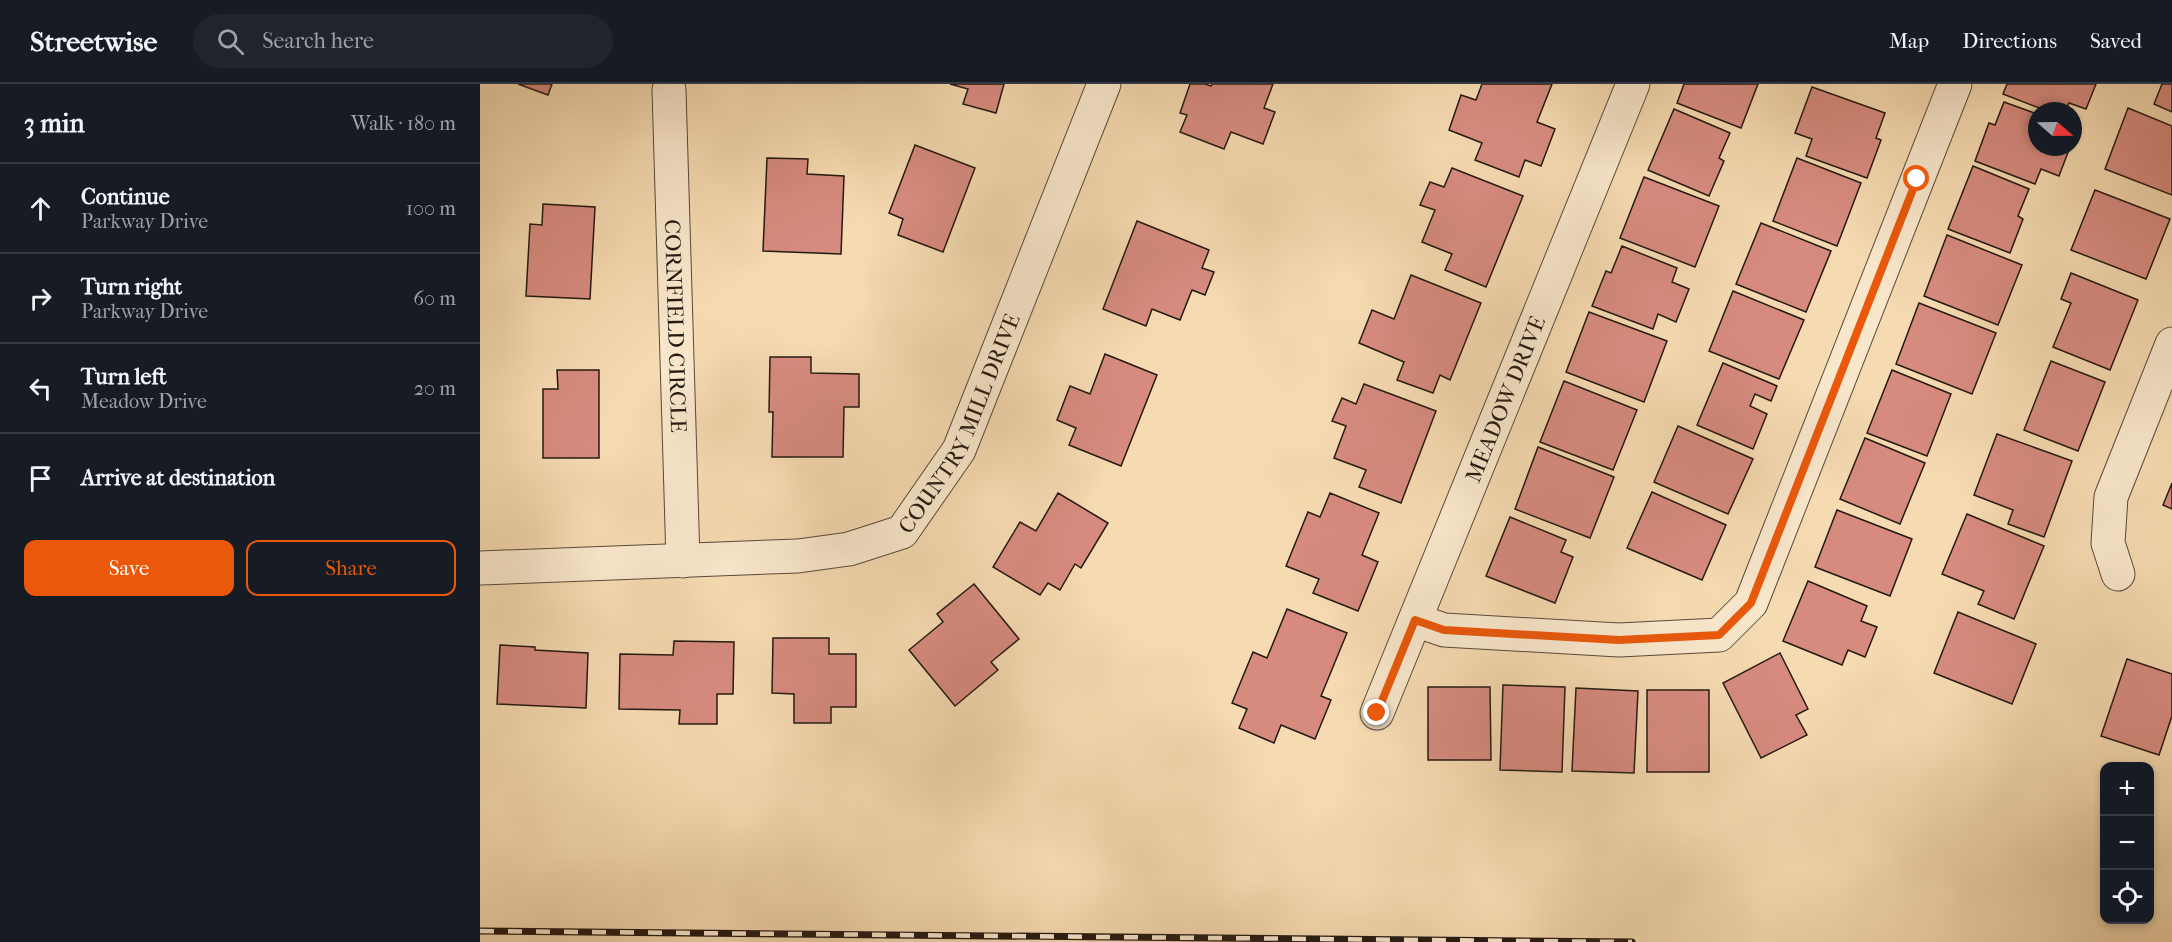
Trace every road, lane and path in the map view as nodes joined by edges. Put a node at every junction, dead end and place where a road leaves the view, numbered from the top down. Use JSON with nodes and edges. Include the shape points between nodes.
{"nodes":[{"id":1,"x":1104,"y":84,"type":"edge"},
{"id":2,"x":1633,"y":84,"type":"edge"},
{"id":3,"x":1955,"y":84,"type":"edge"},
{"id":4,"x":669,"y":90,"type":"dead end"},
{"id":5,"x":2172,"y":344,"type":"edge"},
{"id":6,"x":683,"y":561,"type":"junction"},
{"id":7,"x":480,"y":568,"type":"edge"},
{"id":8,"x":2118,"y":574,"type":"dead end"},
{"id":9,"x":1415,"y":620,"type":"junction"},
{"id":10,"x":1377,"y":713,"type":"dead end"}],
"edges":[{"from":1,"to":6,"type":"street","name":"COUNTRY MILL DRIVE","via":[[959,450],[902,532],[849,549],[798,556]]},
{"from":2,"to":9,"type":"street","name":"MEADOW DRIVE"},
{"from":3,"to":9,"type":"street","via":[[1751,603],[1719,635],[1619,640],[1444,630]]},
{"from":4,"to":6,"type":"street","name":"CORNFIELD CIRCLE"},
{"from":5,"to":8,"type":"street","via":[[2111,497],[2108,543]]},
{"from":6,"to":7,"type":"street","name":"COUNTRY MILL DRIVE"},
{"from":9,"to":10,"type":"street","name":"MEADOW DRIVE"}]}
